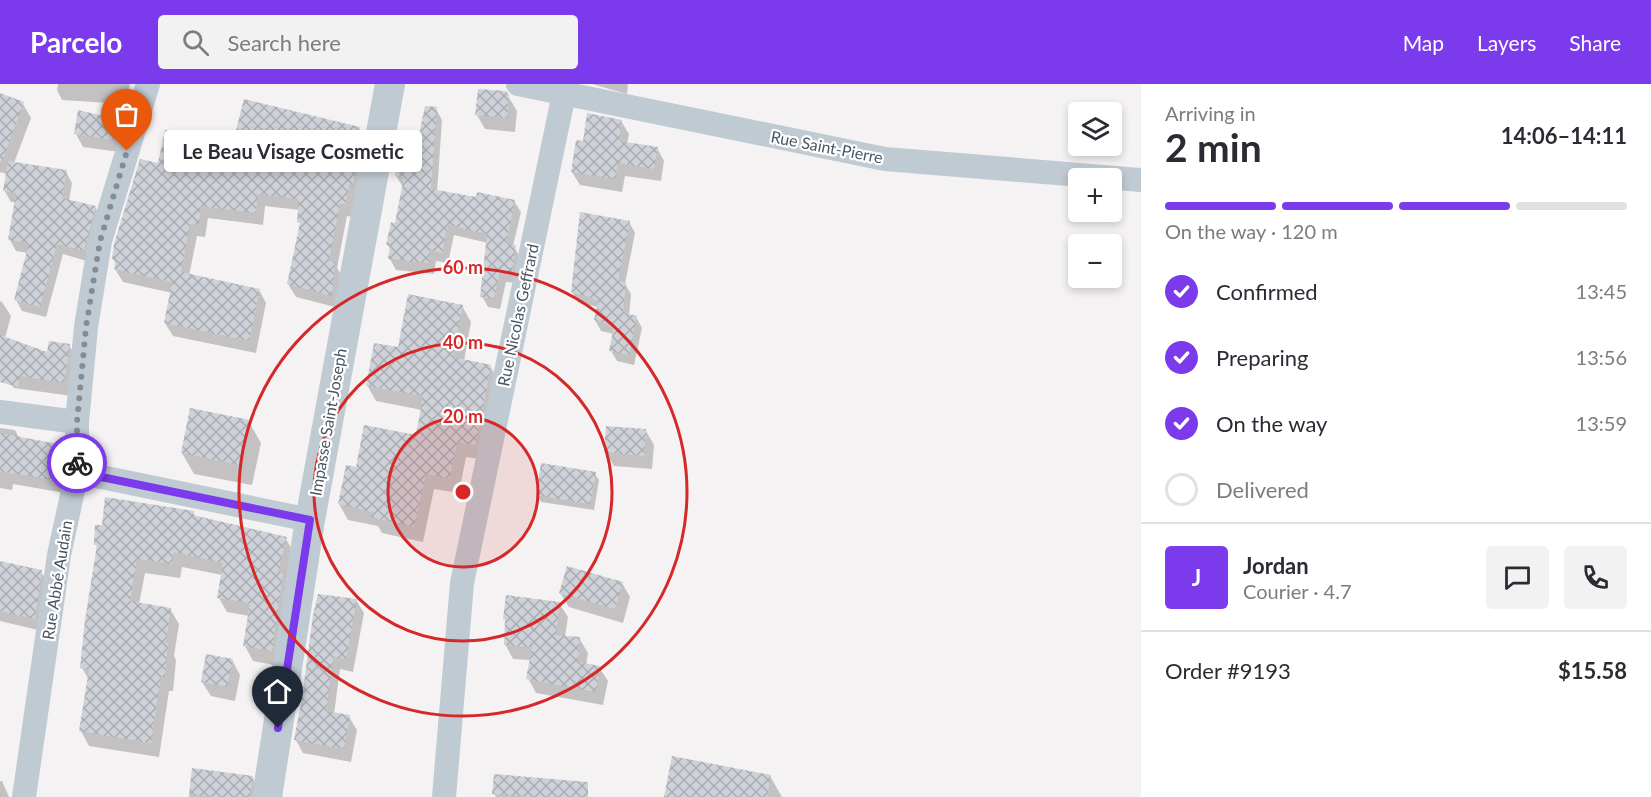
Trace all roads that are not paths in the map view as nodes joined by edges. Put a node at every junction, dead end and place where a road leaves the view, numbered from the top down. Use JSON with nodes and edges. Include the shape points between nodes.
{"nodes":[{"id":1,"x":148,"y":84,"type":"edge"},
{"id":2,"x":390,"y":84,"type":"edge"},
{"id":3,"x":518,"y":84,"type":"edge"},
{"id":4,"x":565,"y":89,"type":"edge"},
{"id":5,"x":1141,"y":180,"type":"edge"},
{"id":6,"x":0,"y":412,"type":"edge"},
{"id":7,"x":77,"y":422,"type":"junction"},
{"id":8,"x":77,"y":472,"type":"junction"},
{"id":9,"x":310,"y":520,"type":"junction"},
{"id":10,"x":24,"y":797,"type":"edge"},
{"id":11,"x":267,"y":797,"type":"edge"},
{"id":12,"x":444,"y":797,"type":"edge"}],
"edges":[{"from":1,"to":7,"type":"street","name":"Rue Abbé Audain","via":[[100,241],[86,327]]},
{"from":2,"to":9,"type":"street","name":"Impasse Saint-Joseph"},
{"from":3,"to":4,"type":"street","name":"Rue Saint-Pierre"},
{"from":4,"to":5,"type":"street","name":"Rue Saint-Pierre","via":[[885,159]]},
{"from":4,"to":12,"type":"street","name":"Rue Nicolas Geffrard","via":[[462,583]]},
{"from":6,"to":7,"type":"street"},
{"from":7,"to":8,"type":"street","name":"Rue Abbé Audain"},
{"from":8,"to":9,"type":"street"},
{"from":8,"to":10,"type":"street","name":"Rue Abbé Audain","via":[[59,555]]},
{"from":9,"to":11,"type":"street","name":"Impasse Saint-Joseph"}]}
